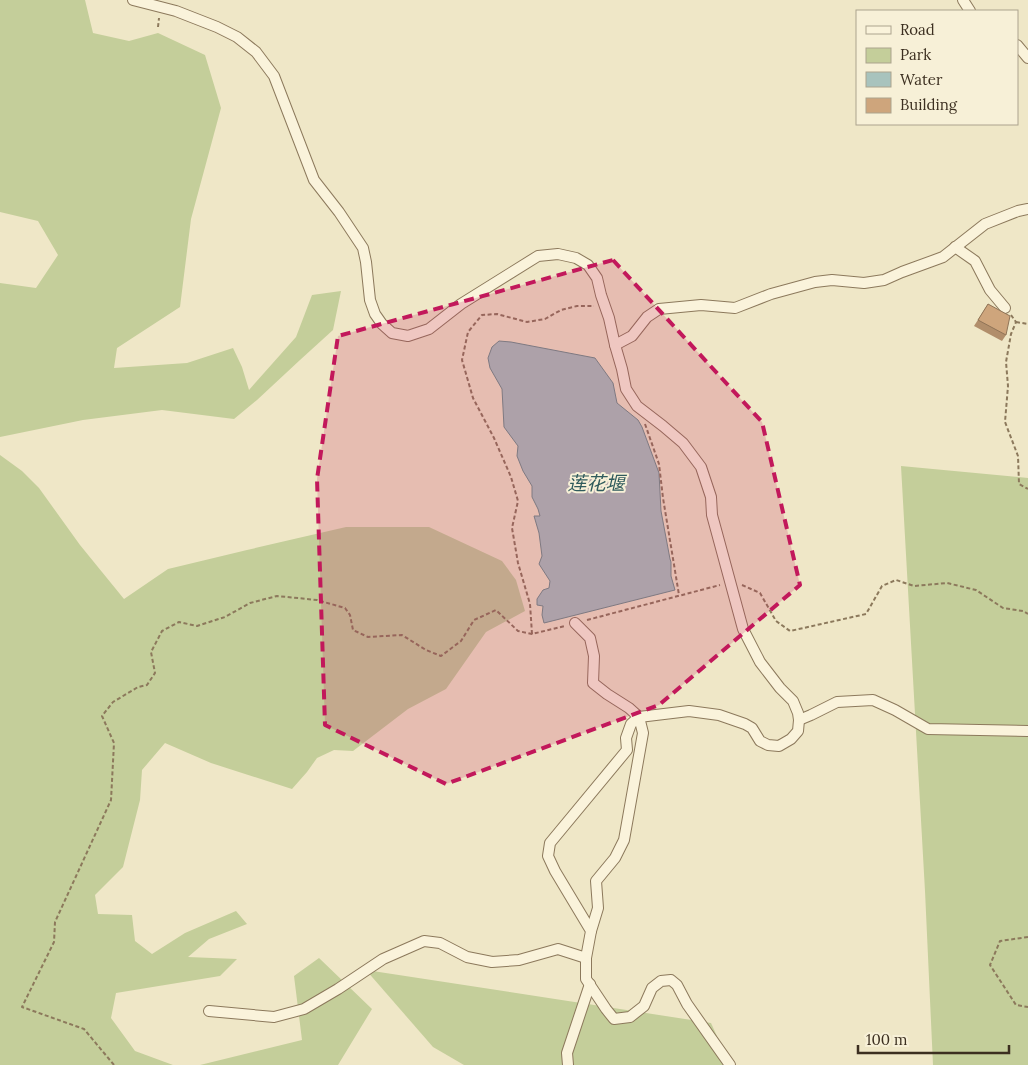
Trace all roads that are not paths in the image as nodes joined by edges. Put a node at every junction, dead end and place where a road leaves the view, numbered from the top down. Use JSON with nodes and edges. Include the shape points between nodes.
{"nodes":[{"id":1,"x":133,"y":0,"type":"edge"},
{"id":2,"x":1018,"y":46,"type":"edge"},
{"id":3,"x":1028,"y":58,"type":"edge"},
{"id":4,"x":1028,"y":209,"type":"edge"},
{"id":5,"x":955,"y":247,"type":"junction"},
{"id":6,"x":1005,"y":308,"type":"road end"},
{"id":7,"x":615,"y":345,"type":"junction"},
{"id":8,"x":575,"y":623,"type":"road end"},
{"id":9,"x":639,"y":717,"type":"junction"},
{"id":10,"x":799,"y":720,"type":"junction"},
{"id":11,"x":1028,"y":731,"type":"edge"},
{"id":12,"x":591,"y":931,"type":"junction"},
{"id":13,"x":586,"y":958,"type":"junction"},
{"id":14,"x":590,"y":984,"type":"junction"},
{"id":15,"x":208,"y":1011,"type":"dead end"},
{"id":16,"x":568,"y":1065,"type":"edge"},
{"id":17,"x":730,"y":1065,"type":"edge"}],
"edges":[{"from":1,"to":7,"type":"street","via":[[217,26],[256,52],[274,76],[314,180],[363,248],[370,300],[375,314],[392,333],[408,336],[429,329],[461,304],[538,256],[558,254],[588,265],[597,278]]},
{"from":2,"to":3,"type":"street"},
{"from":4,"to":5,"type":"street","via":[[985,224]]},
{"from":5,"to":6,"type":"street","via":[[975,261],[990,290]]},
{"from":5,"to":7,"type":"street","via":[[943,257],[884,280],[815,282],[735,308],[701,305],[659,309],[647,317],[632,336]]},
{"from":7,"to":10,"type":"street","via":[[626,389],[636,406],[683,443],[701,467],[743,630],[760,662],[793,701]]},
{"from":8,"to":9,"type":"street","via":[[590,638],[594,656],[593,682]]},
{"from":9,"to":10,"type":"street","via":[[689,711],[719,715],[752,728],[760,741],[779,746],[798,730]]},
{"from":9,"to":12,"type":"street","via":[[643,733],[624,840],[615,858],[596,881],[598,908]]},
{"from":9,"to":12,"type":"street","via":[[631,724],[626,738],[627,750],[550,843],[548,856]]},
{"from":10,"to":11,"type":"street","via":[[837,702],[873,700],[928,729]]},
{"from":12,"to":13,"type":"street"},
{"from":13,"to":14,"type":"street","via":[[586,979]]},
{"from":13,"to":15,"type":"street","via":[[558,949],[519,960],[492,962],[466,957],[440,943],[424,941],[383,959],[304,1009],[274,1017]]},
{"from":14,"to":16,"type":"street","via":[[567,1053]]},
{"from":14,"to":17,"type":"street","via":[[614,1018],[630,1017],[644,1006],[652,988],[670,980],[677,985]]}]}
